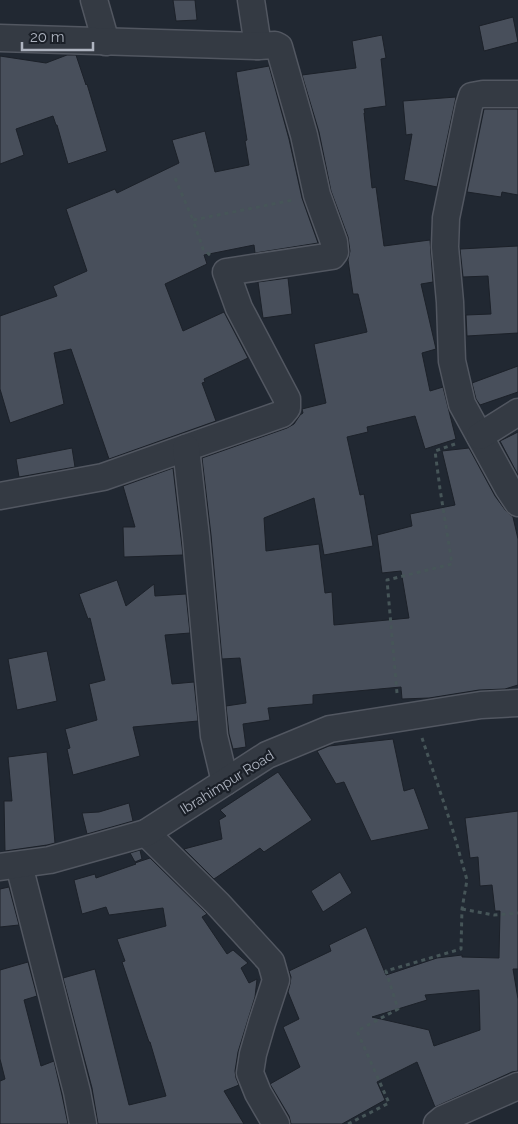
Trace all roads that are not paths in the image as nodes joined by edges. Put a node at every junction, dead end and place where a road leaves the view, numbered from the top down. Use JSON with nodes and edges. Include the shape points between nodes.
{"nodes":[{"id":1,"x":94,"y":0,"type":"edge"},
{"id":2,"x":251,"y":0,"type":"edge"},
{"id":3,"x":0,"y":38,"type":"edge"},
{"id":4,"x":106,"y":42,"type":"junction"},
{"id":5,"x":258,"y":46,"type":"junction"},
{"id":6,"x":518,"y":94,"type":"edge"},
{"id":7,"x":518,"y":412,"type":"edge"},
{"id":8,"x":480,"y":436,"type":"junction"},
{"id":9,"x":186,"y":448,"type":"junction"},
{"id":10,"x":0,"y":496,"type":"edge"},
{"id":11,"x":518,"y":503,"type":"edge"},
{"id":12,"x":518,"y":703,"type":"edge"},
{"id":13,"x":225,"y":782,"type":"junction"},
{"id":14,"x":146,"y":833,"type":"junction"},
{"id":15,"x":5,"y":861,"type":"edge"},
{"id":16,"x":518,"y":1086,"type":"edge"},
{"id":17,"x":83,"y":1124,"type":"edge"},
{"id":18,"x":276,"y":1124,"type":"edge"},
{"id":19,"x":436,"y":1124,"type":"edge"}],
"edges":[{"from":1,"to":4,"type":"street"},
{"from":2,"to":5,"type":"street"},
{"from":3,"to":4,"type":"street"},
{"from":4,"to":5,"type":"street"},
{"from":5,"to":9,"type":"street","via":[[279,47],[335,252],[332,256],[226,272],[239,308],[287,399],[287,408],[282,414]]},
{"from":6,"to":8,"type":"street","via":[[472,96],[446,218],[452,361],[462,404]]},
{"from":7,"to":8,"type":"street"},
{"from":8,"to":11,"type":"street"},
{"from":9,"to":10,"type":"street","via":[[103,477]]},
{"from":9,"to":13,"type":"street","via":[[214,736]]},
{"from":12,"to":13,"type":"street","name":"Ibrahimpur Road","via":[[481,705],[330,729],[267,755]]},
{"from":13,"to":14,"type":"street","name":"Ibrahimpur Road"},
{"from":14,"to":15,"type":"street","name":"Ibrahimpur Road","via":[[50,860]]},
{"from":14,"to":18,"type":"street","via":[[271,962],[276,980],[250,1074]]},
{"from":15,"to":17,"type":"street","via":[[78,1092]]},
{"from":16,"to":19,"type":"street"}]}
